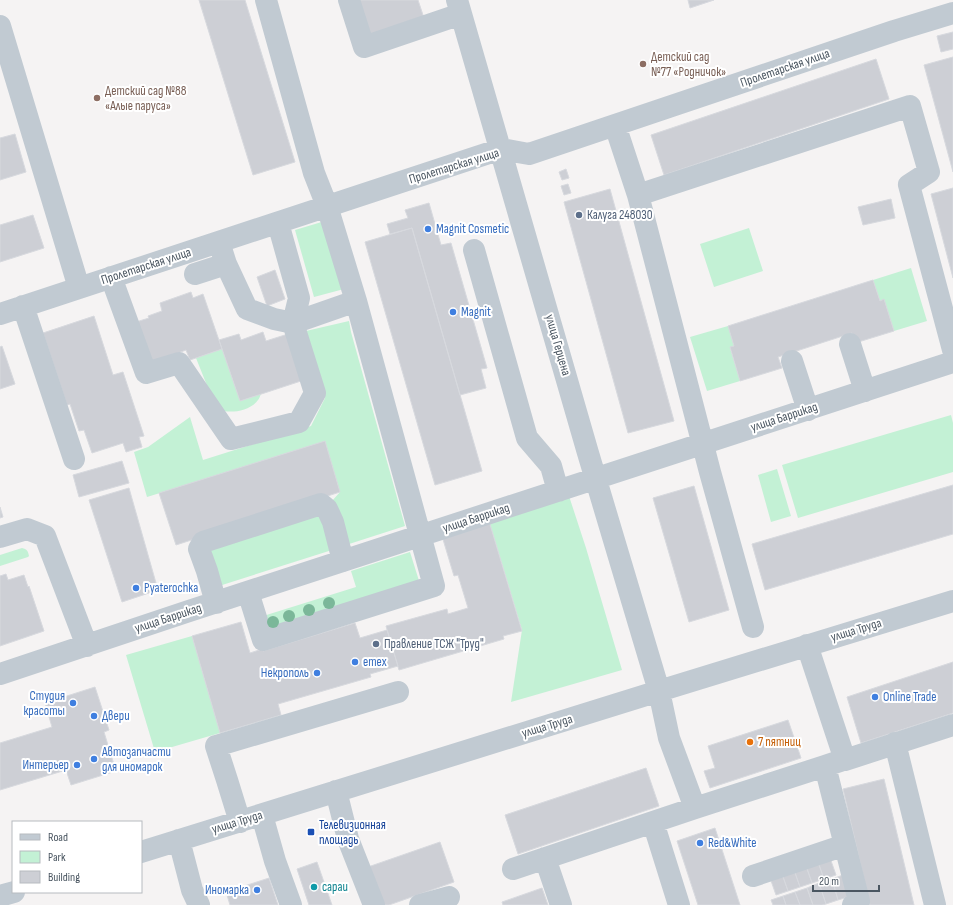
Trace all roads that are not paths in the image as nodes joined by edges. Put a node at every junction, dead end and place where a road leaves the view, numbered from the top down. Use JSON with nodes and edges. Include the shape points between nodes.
{"nodes":[{"id":1,"x":266,"y":0,"type":"edge"},
{"id":2,"x":349,"y":0,"type":"edge"},
{"id":3,"x":459,"y":7,"type":"edge"},
{"id":4,"x":953,"y":12,"type":"edge"},
{"id":5,"x":0,"y":26,"type":"edge"},
{"id":6,"x":615,"y":125,"type":"junction"},
{"id":7,"x":501,"y":149,"type":"junction"},
{"id":8,"x":638,"y":195,"type":"junction"},
{"id":9,"x":327,"y":206,"type":"junction"},
{"id":10,"x":278,"y":223,"type":"junction"},
{"id":11,"x":219,"y":242,"type":"junction"},
{"id":12,"x":474,"y":250,"type":"dead end"},
{"id":13,"x":226,"y":264,"type":"junction"},
{"id":14,"x":195,"y":274,"type":"dead end"},
{"id":15,"x":111,"y":277,"type":"junction"},
{"id":16,"x":79,"y":288,"type":"junction"},
{"id":17,"x":356,"y":302,"type":"junction"},
{"id":18,"x":23,"y":306,"type":"junction"},
{"id":19,"x":0,"y":314,"type":"edge"},
{"id":20,"x":293,"y":323,"type":"junction"},
{"id":21,"x":850,"y":344,"type":"dead end"},
{"id":22,"x":953,"y":350,"type":"edge"},
{"id":23,"x":792,"y":360,"type":"dead end"},
{"id":24,"x":953,"y":362,"type":"edge"},
{"id":25,"x":865,"y":391,"type":"junction"},
{"id":26,"x":808,"y":410,"type":"junction"},
{"id":27,"x":703,"y":444,"type":"junction"},
{"id":28,"x":74,"y":459,"type":"dead end"},
{"id":29,"x":596,"y":479,"type":"junction"},
{"id":30,"x":558,"y":491,"type":"junction"},
{"id":31,"x":420,"y":536,"type":"junction"},
{"id":32,"x":0,"y":537,"type":"edge"},
{"id":33,"x":343,"y":561,"type":"junction"},
{"id":34,"x":248,"y":592,"type":"junction"},
{"id":35,"x":953,"y":601,"type":"edge"},
{"id":36,"x":216,"y":603,"type":"junction"},
{"id":37,"x":753,"y":627,"type":"dead end"},
{"id":38,"x":807,"y":645,"type":"junction"},
{"id":39,"x":87,"y":646,"type":"junction"},
{"id":40,"x":0,"y":674,"type":"edge"},
{"id":41,"x":659,"y":690,"type":"junction"},
{"id":42,"x":398,"y":692,"type":"dead end"},
{"id":43,"x":953,"y":725,"type":"edge"},
{"id":44,"x":895,"y":743,"type":"junction"},
{"id":45,"x":835,"y":763,"type":"junction"},
{"id":46,"x":336,"y":791,"type":"junction"},
{"id":47,"x":695,"y":808,"type":"junction"},
{"id":48,"x":262,"y":815,"type":"junction"},
{"id":49,"x":240,"y":822,"type":"junction"},
{"id":50,"x":653,"y":822,"type":"junction"},
{"id":51,"x":179,"y":840,"type":"junction"},
{"id":52,"x":845,"y":845,"type":"junction"},
{"id":53,"x":142,"y":852,"type":"edge"},
{"id":54,"x":545,"y":858,"type":"junction"},
{"id":55,"x":513,"y":868,"type":"dead end"},
{"id":56,"x":753,"y":876,"type":"dead end"},
{"id":57,"x":12,"y":893,"type":"edge"},
{"id":58,"x":0,"y":896,"type":"edge"},
{"id":59,"x":449,"y":897,"type":"dead end"},
{"id":60,"x":199,"y":905,"type":"edge"},
{"id":61,"x":291,"y":905,"type":"edge"},
{"id":62,"x":374,"y":905,"type":"edge"},
{"id":63,"x":420,"y":905,"type":"edge"},
{"id":64,"x":561,"y":905,"type":"edge"},
{"id":65,"x":680,"y":905,"type":"edge"},
{"id":66,"x":852,"y":905,"type":"edge"},
{"id":67,"x":935,"y":905,"type":"edge"}],
"edges":[{"from":1,"to":9,"type":"street","via":[[314,173]]},
{"from":2,"to":3,"type":"street","via":[[364,47]]},
{"from":3,"to":7,"type":"street","name":"улица Герцена"},
{"from":4,"to":6,"type":"street","name":"Пролетарская улица"},
{"from":5,"to":16,"type":"street"},
{"from":6,"to":7,"type":"street","name":"Пролетарская улица","via":[[529,154]]},
{"from":6,"to":8,"type":"street"},
{"from":7,"to":9,"type":"street","name":"Пролетарская улица"},
{"from":7,"to":29,"type":"street","name":"улица Герцена"},
{"from":8,"to":22,"type":"street","via":[[910,106],[929,172],[909,185]]},
{"from":8,"to":27,"type":"street"},
{"from":9,"to":10,"type":"street","name":"Пролетарская улица"},
{"from":9,"to":17,"type":"street"},
{"from":10,"to":11,"type":"street","name":"Пролетарская улица"},
{"from":10,"to":20,"type":"street","via":[[299,298]]},
{"from":11,"to":13,"type":"street"},
{"from":11,"to":15,"type":"street","name":"Пролетарская улица"},
{"from":12,"to":30,"type":"street","via":[[527,438],[551,466]]},
{"from":13,"to":14,"type":"street"},
{"from":13,"to":20,"type":"street","via":[[247,309]]},
{"from":15,"to":16,"type":"street","name":"Пролетарская улица"},
{"from":15,"to":20,"type":"street","via":[[146,373],[179,363],[231,439],[299,422],[315,393]]},
{"from":16,"to":18,"type":"street","name":"Пролетарская улица"},
{"from":17,"to":20,"type":"street"},
{"from":17,"to":31,"type":"street"},
{"from":18,"to":19,"type":"street","name":"Пролетарская улица"},
{"from":18,"to":28,"type":"street"},
{"from":21,"to":25,"type":"street"},
{"from":23,"to":26,"type":"street"},
{"from":24,"to":25,"type":"street","name":"улица Баррикад"},
{"from":25,"to":26,"type":"street","name":"улица Баррикад"},
{"from":26,"to":27,"type":"street","name":"улица Баррикад"},
{"from":27,"to":29,"type":"street","name":"улица Баррикад"},
{"from":27,"to":37,"type":"street"},
{"from":29,"to":30,"type":"street","name":"улица Баррикад"},
{"from":29,"to":41,"type":"street","name":"улица Герцена"},
{"from":30,"to":31,"type":"street","name":"улица Баррикад"},
{"from":31,"to":33,"type":"street","name":"улица Баррикад"},
{"from":31,"to":34,"type":"street","via":[[434,586],[263,640]]},
{"from":32,"to":39,"type":"street","via":[[27,529],[45,536]]},
{"from":33,"to":34,"type":"street","name":"улица Баррикад"},
{"from":33,"to":36,"type":"street","via":[[333,522],[327,509],[321,504],[203,542],[199,549]]},
{"from":34,"to":36,"type":"street","name":"улица Баррикад"},
{"from":35,"to":38,"type":"street","name":"улица Труда"},
{"from":36,"to":39,"type":"street","name":"улица Баррикад"},
{"from":38,"to":41,"type":"street","name":"улица Труда"},
{"from":38,"to":45,"type":"street"},
{"from":39,"to":40,"type":"street","name":"улица Баррикад"},
{"from":41,"to":46,"type":"street","name":"улица Труда"},
{"from":41,"to":47,"type":"street","name":"улица Герцена","via":[[669,738]]},
{"from":42,"to":49,"type":"street","via":[[216,746]]},
{"from":43,"to":44,"type":"street"},
{"from":44,"to":45,"type":"street"},
{"from":44,"to":67,"type":"street"},
{"from":45,"to":47,"type":"street"},
{"from":45,"to":52,"type":"street"},
{"from":46,"to":48,"type":"street","name":"улица Труда"},
{"from":46,"to":62,"type":"street","via":[[348,839]]},
{"from":47,"to":50,"type":"street"},
{"from":48,"to":49,"type":"street","name":"улица Труда"},
{"from":48,"to":61,"type":"street"},
{"from":49,"to":51,"type":"street","name":"улица Труда"},
{"from":50,"to":54,"type":"street"},
{"from":50,"to":65,"type":"street"},
{"from":51,"to":53,"type":"street","name":"улица Труда"},
{"from":51,"to":60,"type":"street","via":[[192,890]]},
{"from":52,"to":56,"type":"street"},
{"from":52,"to":66,"type":"street","via":[[859,901]]},
{"from":54,"to":55,"type":"street"},
{"from":54,"to":64,"type":"street"},
{"from":57,"to":58,"type":"street"},
{"from":59,"to":63,"type":"street"}]}
